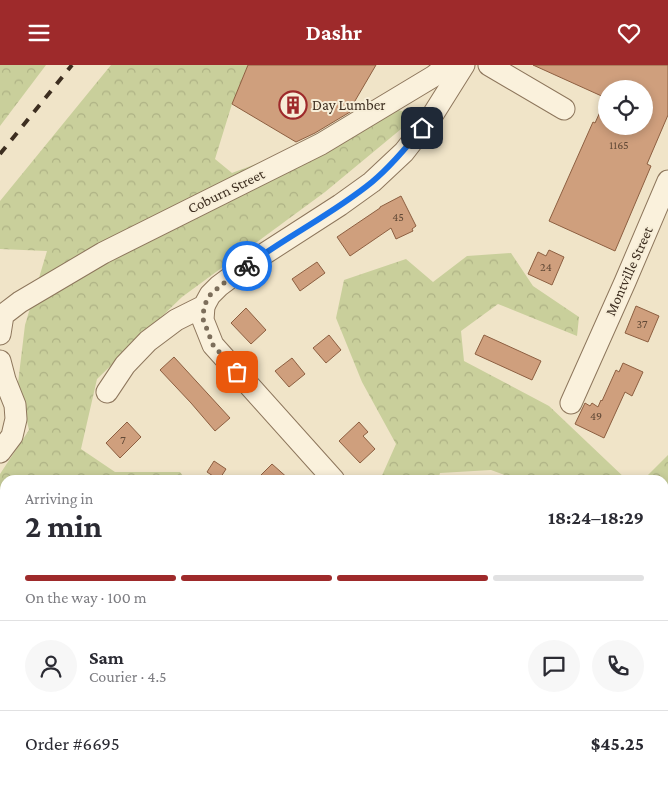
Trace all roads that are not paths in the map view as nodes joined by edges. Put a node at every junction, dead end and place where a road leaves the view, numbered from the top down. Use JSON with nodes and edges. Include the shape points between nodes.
{"nodes":[{"id":1,"x":448,"y":65,"type":"edge"},
{"id":2,"x":464,"y":65,"type":"edge"},
{"id":3,"x":502,"y":68,"type":"edge"},
{"id":4,"x":564,"y":109,"type":"dead end"},
{"id":5,"x":668,"y":181,"type":"edge"},
{"id":6,"x":204,"y":306,"type":"junction"},
{"id":7,"x":2,"y":325,"type":"edge"},
{"id":8,"x":0,"y":361,"type":"edge"},
{"id":9,"x":107,"y":391,"type":"dead end"},
{"id":10,"x":571,"y":403,"type":"dead end"},
{"id":11,"x":0,"y":452,"type":"edge"},
{"id":12,"x":330,"y":475,"type":"edge"}],
"edges":[{"from":1,"to":7,"type":"street","name":"Coburn Street","via":[[321,144],[103,253],[20,302]]},
{"from":2,"to":6,"type":"street","via":[[432,116],[404,152],[372,182],[242,269],[210,295]]},
{"from":3,"to":4,"type":"street"},
{"from":5,"to":10,"type":"street","name":"Montville Street"},
{"from":6,"to":9,"type":"street","via":[[176,319],[148,341],[125,365]]},
{"from":6,"to":12,"type":"street","via":[[203,319],[213,345]]},
{"from":8,"to":11,"type":"street","via":[[15,405],[16,419],[12,436]]}]}
